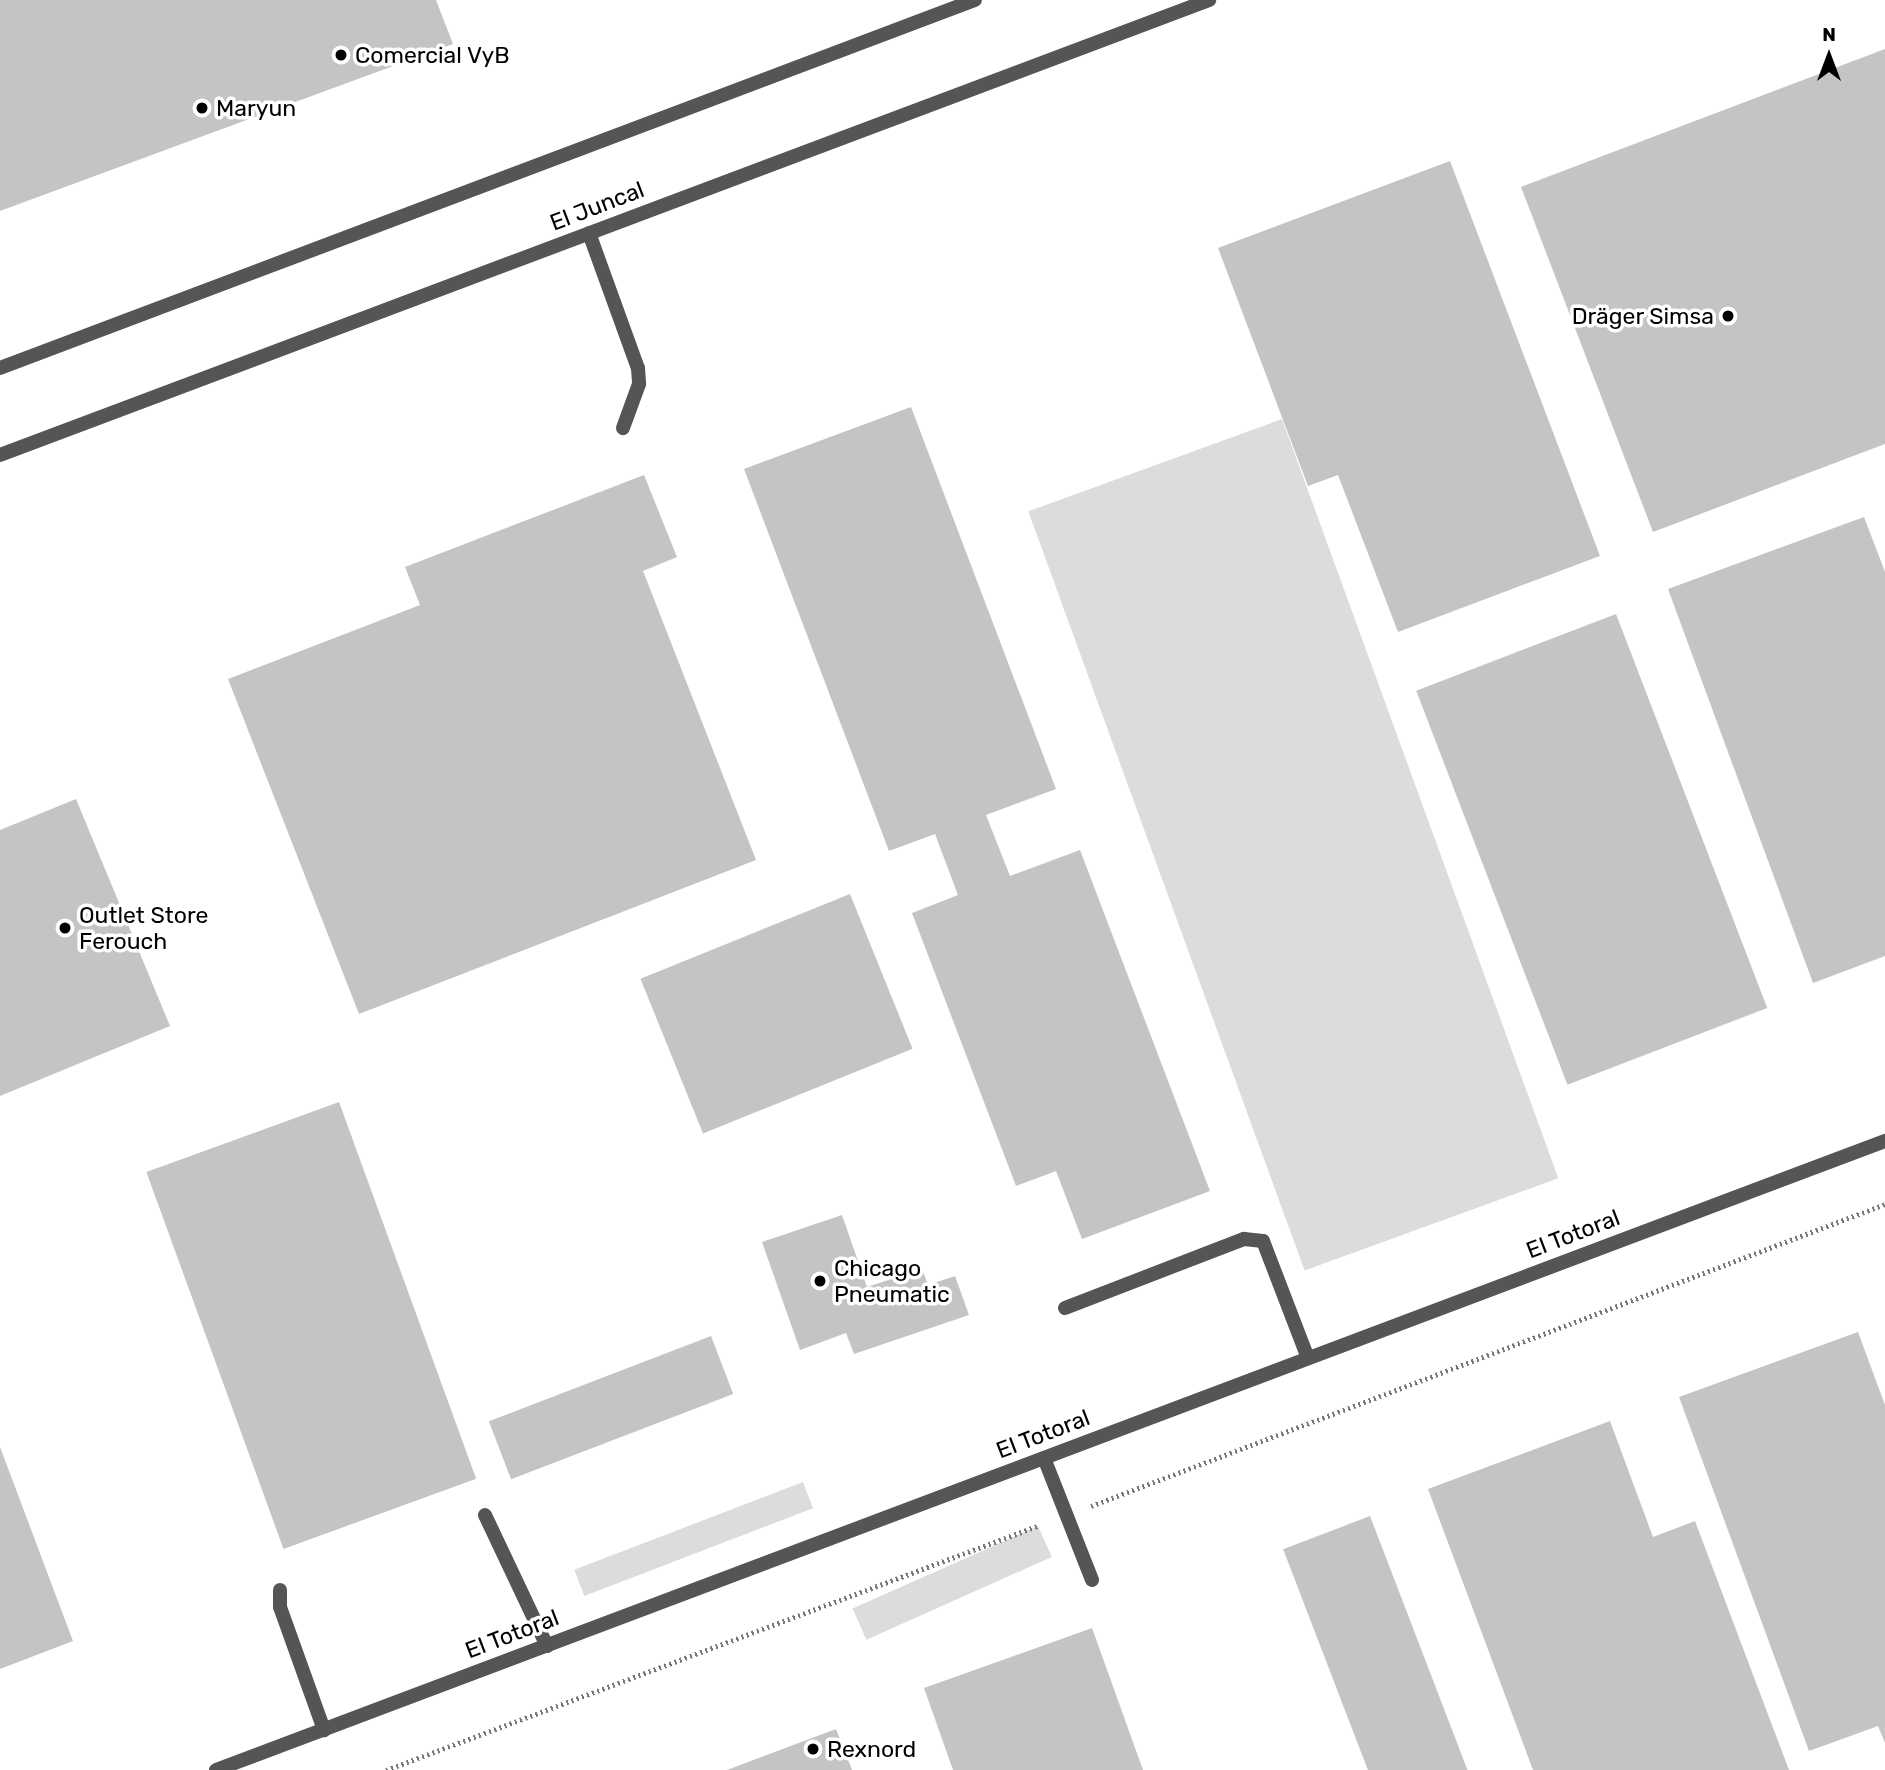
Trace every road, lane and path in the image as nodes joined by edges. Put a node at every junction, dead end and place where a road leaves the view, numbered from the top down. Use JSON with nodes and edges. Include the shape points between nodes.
{"nodes":[{"id":1,"x":975,"y":0,"type":"edge"},
{"id":2,"x":1209,"y":0,"type":"edge"},
{"id":3,"x":589,"y":233,"type":"junction"},
{"id":4,"x":0,"y":368,"type":"edge"},
{"id":5,"x":623,"y":428,"type":"dead end"},
{"id":6,"x":0,"y":455,"type":"edge"},
{"id":7,"x":1885,"y":1141,"type":"edge"},
{"id":8,"x":1885,"y":1205,"type":"edge"},
{"id":9,"x":1065,"y":1308,"type":"dead end"},
{"id":10,"x":1308,"y":1359,"type":"junction"},
{"id":11,"x":1044,"y":1458,"type":"junction"},
{"id":12,"x":485,"y":1515,"type":"dead end"},
{"id":13,"x":1065,"y":1516,"type":"junction"},
{"id":14,"x":1092,"y":1580,"type":"dead end"},
{"id":15,"x":280,"y":1590,"type":"dead end"},
{"id":16,"x":547,"y":1646,"type":"junction"},
{"id":17,"x":324,"y":1730,"type":"junction"},
{"id":18,"x":216,"y":1770,"type":"edge"},
{"id":19,"x":386,"y":1770,"type":"edge"}],
"edges":[{"from":1,"to":4,"type":"street"},
{"from":2,"to":3,"type":"street","name":"El Juncal"},
{"from":3,"to":5,"type":"street","via":[[638,368],[639,384]]},
{"from":3,"to":6,"type":"street","name":"El Juncal"},
{"from":7,"to":10,"type":"street","name":"El Totoral"},
{"from":8,"to":13,"type":"path"},
{"from":9,"to":10,"type":"street","via":[[1244,1240],[1264,1241]]},
{"from":10,"to":11,"type":"street","name":"El Totoral"},
{"from":11,"to":13,"type":"street"},
{"from":11,"to":16,"type":"street","name":"El Totoral"},
{"from":12,"to":16,"type":"street"},
{"from":13,"to":14,"type":"street"},
{"from":13,"to":19,"type":"path"},
{"from":15,"to":17,"type":"street","via":[[280,1607]]},
{"from":16,"to":17,"type":"street","name":"El Totoral"},
{"from":17,"to":18,"type":"street","name":"El Totoral"}]}
